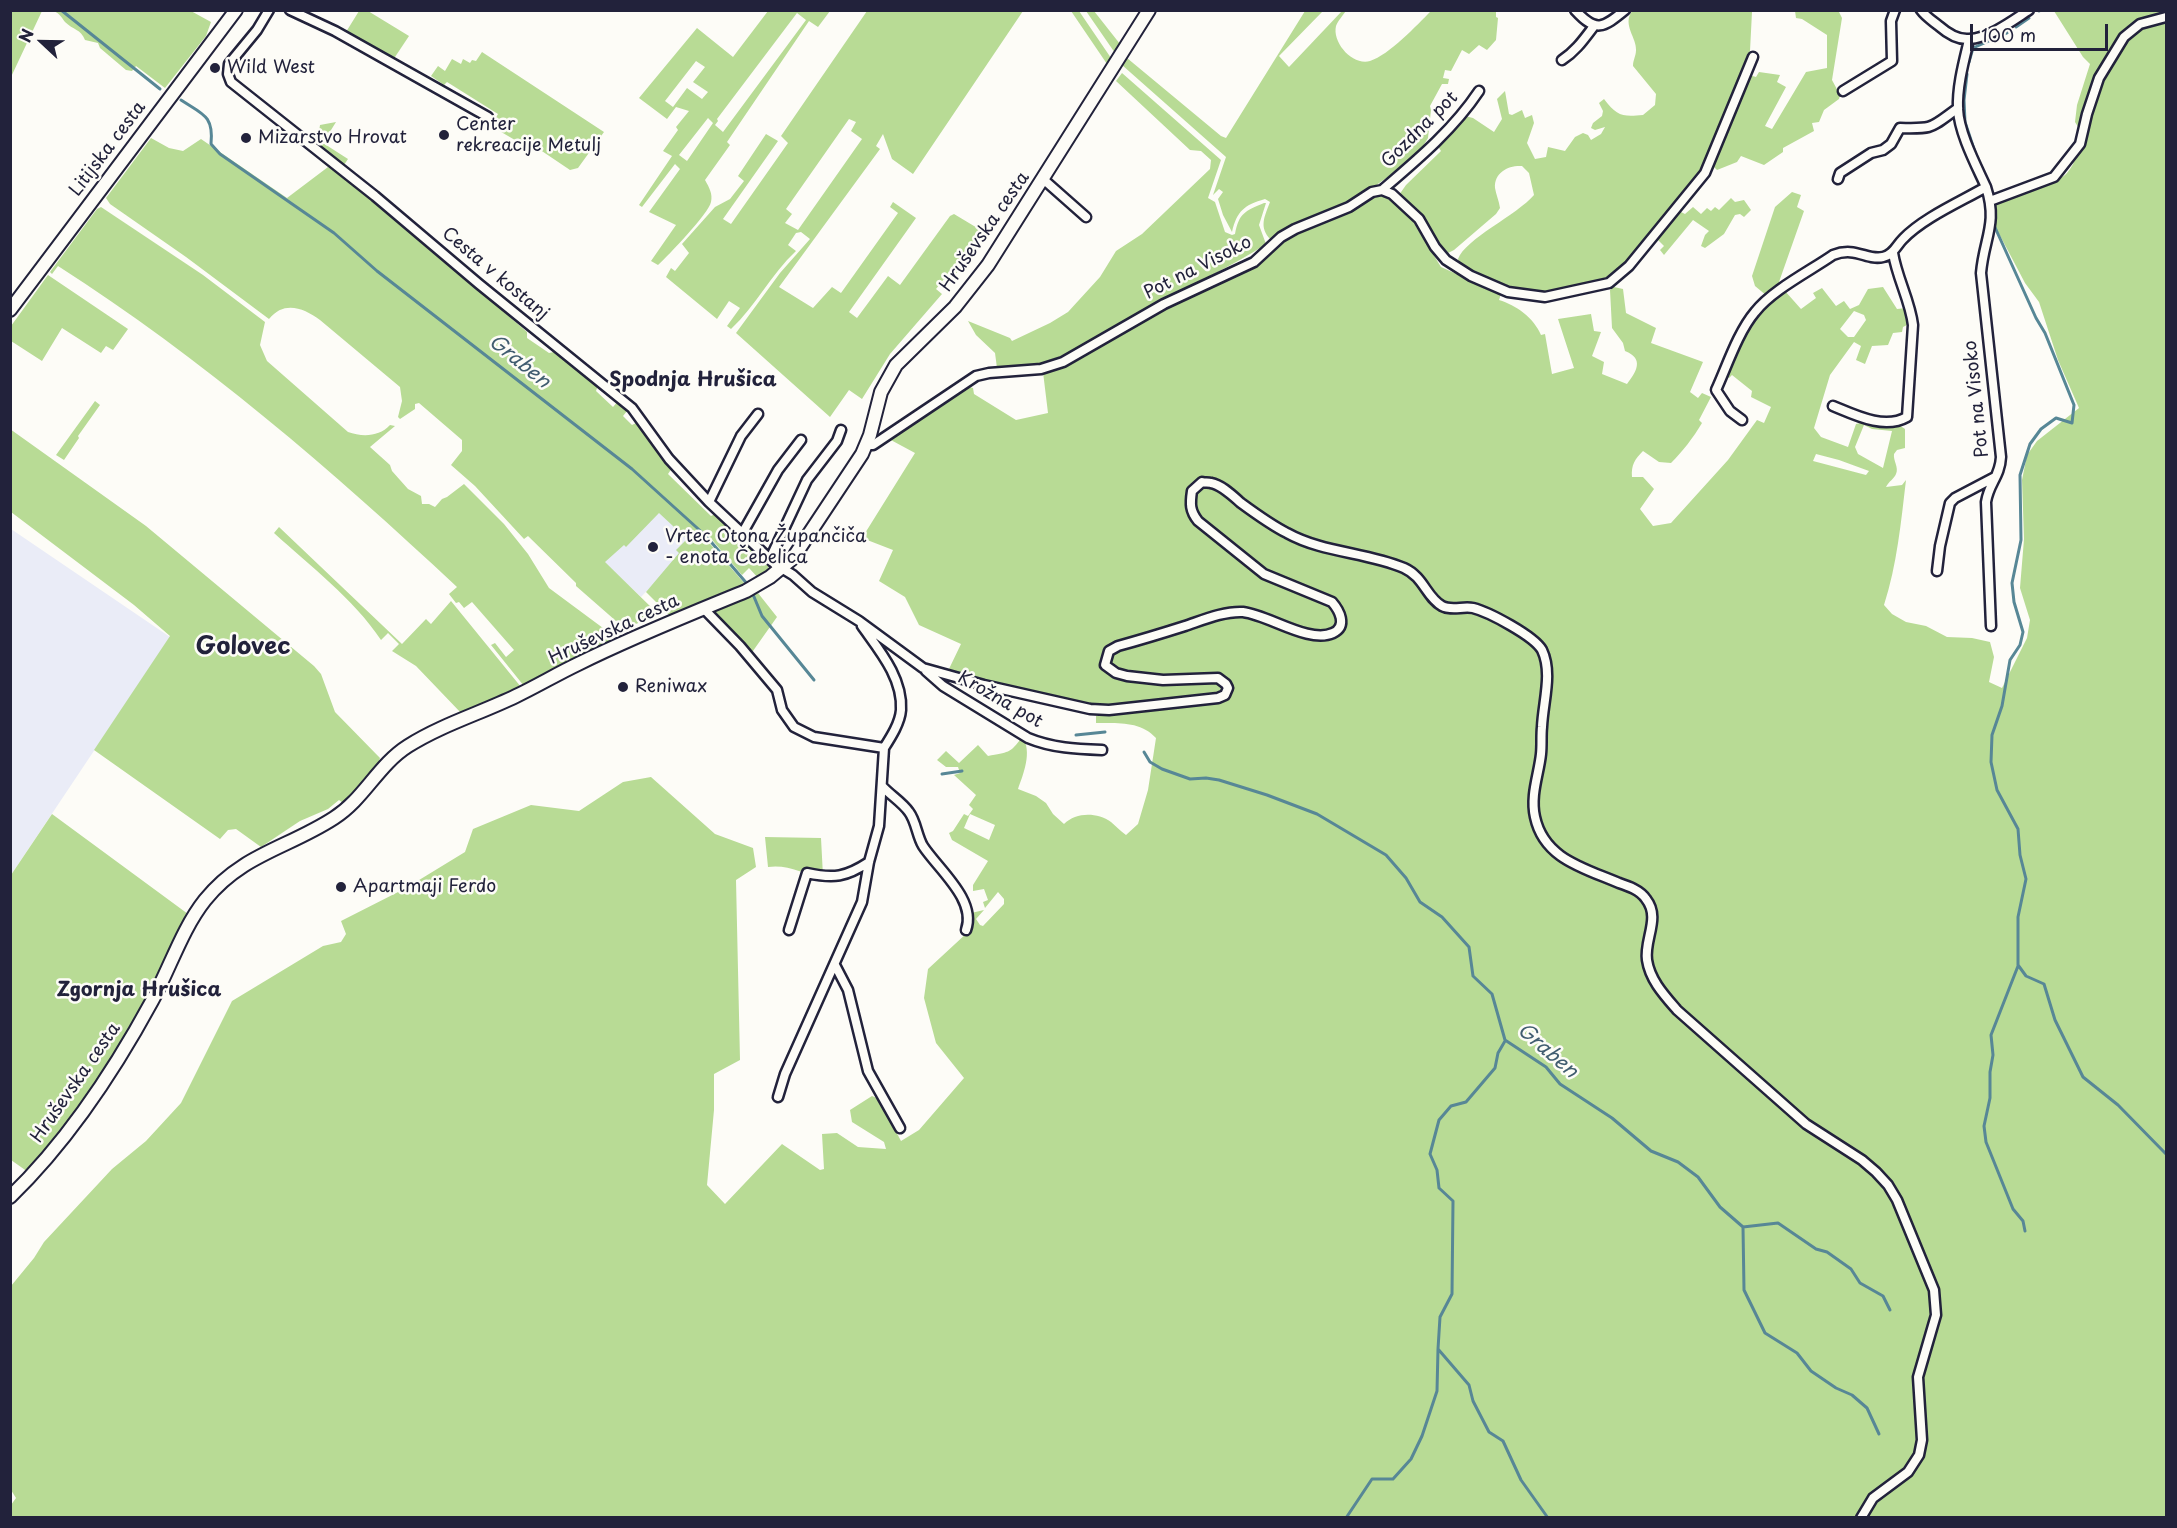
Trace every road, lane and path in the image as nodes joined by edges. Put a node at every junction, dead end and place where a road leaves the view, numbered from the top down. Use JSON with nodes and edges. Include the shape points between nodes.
{"nodes":[{"id":1,"x":236,"y":10,"type":"edge"},
{"id":2,"x":269,"y":10,"type":"edge"},
{"id":3,"x":290,"y":10,"type":"edge"},
{"id":4,"x":1149,"y":10,"type":"edge"},
{"id":5,"x":1575,"y":10,"type":"edge"},
{"id":6,"x":1895,"y":10,"type":"edge"},
{"id":7,"x":1921,"y":10,"type":"edge"},
{"id":8,"x":2029,"y":10,"type":"edge"},
{"id":9,"x":1622,"y":11,"type":"edge"},
{"id":10,"x":2166,"y":17,"type":"edge"},
{"id":11,"x":1594,"y":26,"type":"junction"},
{"id":12,"x":1969,"y":40,"type":"junction"},
{"id":13,"x":1753,"y":57,"type":"dead end"},
{"id":14,"x":1562,"y":60,"type":"dead end"},
{"id":15,"x":1479,"y":91,"type":"dead end"},
{"id":16,"x":1843,"y":91,"type":"dead end"},
{"id":17,"x":1958,"y":108,"type":"junction"},
{"id":18,"x":488,"y":117,"type":"dead end"},
{"id":19,"x":1043,"y":179,"type":"junction"},
{"id":20,"x":1838,"y":179,"type":"dead end"},
{"id":21,"x":1986,"y":188,"type":"junction"},
{"id":22,"x":1382,"y":190,"type":"junction"},
{"id":23,"x":1990,"y":201,"type":"junction"},
{"id":24,"x":1086,"y":217,"type":"dead end"},
{"id":25,"x":1893,"y":253,"type":"junction"},
{"id":26,"x":10,"y":310,"type":"edge"},
{"id":27,"x":1833,"y":406,"type":"dead end"},
{"id":28,"x":758,"y":414,"type":"dead end"},
{"id":29,"x":1742,"y":420,"type":"dead end"},
{"id":30,"x":841,"y":430,"type":"dead end"},
{"id":31,"x":801,"y":440,"type":"dead end"},
{"id":32,"x":866,"y":445,"type":"junction"},
{"id":33,"x":1998,"y":476,"type":"junction"},
{"id":34,"x":709,"y":502,"type":"junction"},
{"id":35,"x":742,"y":534,"type":"junction"},
{"id":36,"x":770,"y":559,"type":"junction"},
{"id":37,"x":782,"y":569,"type":"junction"},
{"id":38,"x":1936,"y":571,"type":"dead end"},
{"id":39,"x":704,"y":609,"type":"junction"},
{"id":40,"x":859,"y":621,"type":"junction"},
{"id":41,"x":1991,"y":626,"type":"dead end"},
{"id":42,"x":923,"y":668,"type":"junction"},
{"id":43,"x":884,"y":748,"type":"junction"},
{"id":44,"x":1102,"y":750,"type":"dead end"},
{"id":45,"x":882,"y":786,"type":"junction"},
{"id":46,"x":869,"y":862,"type":"junction"},
{"id":47,"x":789,"y":930,"type":"dead end"},
{"id":48,"x":966,"y":930,"type":"dead end"},
{"id":49,"x":835,"y":965,"type":"junction"},
{"id":50,"x":778,"y":1097,"type":"dead end"},
{"id":51,"x":900,"y":1128,"type":"dead end"},
{"id":52,"x":10,"y":1197,"type":"edge"},
{"id":53,"x":1861,"y":1518,"type":"edge"}],
"edges":[{"from":1,"to":26,"type":"street","name":"Litijska cesta"},
{"from":2,"to":34,"type":"street","name":"Cesta v kostanj","via":[[229,64],[231,82],[632,408],[669,459]]},
{"from":3,"to":18,"type":"street"},
{"from":4,"to":19,"type":"street","name":"Hruševska cesta"},
{"from":5,"to":11,"type":"street"},
{"from":6,"to":16,"type":"street","via":[[1891,21],[1892,61]]},
{"from":7,"to":12,"type":"street","via":[[1941,28]]},
{"from":8,"to":12,"type":"street","via":[[2008,24]]},
{"from":9,"to":11,"type":"street","via":[[1612,22]]},
{"from":10,"to":23,"type":"street","via":[[2140,24],[2124,37],[2099,78],[2080,144],[2054,177]]},
{"from":11,"to":14,"type":"street"},
{"from":12,"to":17,"type":"street","name":"Pot na Visoko"},
{"from":13,"to":22,"type":"street","via":[[1705,173],[1629,267],[1609,283],[1545,297],[1508,292],[1446,260],[1419,219],[1392,194]]},
{"from":15,"to":22,"type":"street","name":"Gozdna pot","via":[[1462,116]]},
{"from":17,"to":20,"type":"street","via":[[1927,129],[1900,128],[1891,144],[1840,173]]},
{"from":17,"to":21,"type":"street","name":"Pot na Visoko","via":[[1971,155]]},
{"from":19,"to":24,"type":"street"},
{"from":19,"to":32,"type":"street","name":"Hruševska cesta","via":[[962,299],[896,365],[881,392]]},
{"from":21,"to":23,"type":"street","name":"Pot na Visoko"},
{"from":21,"to":25,"type":"street","via":[[1919,225]]},
{"from":22,"to":32,"type":"street","name":"Pot na Visoko","via":[[1295,229],[1254,262],[1164,304],[1063,362],[1041,369],[976,376],[873,445]]},
{"from":23,"to":33,"type":"street","name":"Pot na Visoko","via":[[1991,224],[1981,273],[2001,457]]},
{"from":25,"to":27,"type":"street","via":[[1913,325],[1907,417],[1885,422],[1860,418]]},
{"from":25,"to":29,"type":"street","via":[[1881,258],[1841,251],[1766,300],[1754,313],[1716,390],[1730,411]]},
{"from":28,"to":34,"type":"street","via":[[741,436]]},
{"from":30,"to":36,"type":"street","via":[[807,480]]},
{"from":31,"to":35,"type":"street","via":[[778,470]]},
{"from":32,"to":37,"type":"street","name":"Hruševska cesta"},
{"from":33,"to":38,"type":"street","via":[[1950,503]]},
{"from":33,"to":41,"type":"street","name":"Pot na Visoko","via":[[1986,502]]},
{"from":34,"to":35,"type":"street","name":"Cesta v kostanj"},
{"from":35,"to":36,"type":"street","name":"Cesta v kostanj"},
{"from":36,"to":37,"type":"street","name":"Cesta v kostanj"},
{"from":37,"to":39,"type":"street","name":"Hruševska cesta","via":[[750,589]]},
{"from":37,"to":40,"type":"street","name":"Krožna pot"},
{"from":39,"to":43,"type":"street","via":[[777,690],[782,710],[794,727],[814,737]]},
{"from":39,"to":52,"type":"street","name":"Hruševska cesta","via":[[419,740],[388,763],[336,817],[265,852],[226,878],[194,915],[145,1015],[102,1085],[65,1136]]},
{"from":40,"to":42,"type":"street","name":"Krožna pot"},
{"from":40,"to":43,"type":"street","name":"Krožna pot","via":[[888,663],[900,694],[901,712]]},
{"from":42,"to":44,"type":"street","name":"Krožna pot","via":[[943,686],[1036,741]]},
{"from":42,"to":53,"type":"street","name":"Krožna pot","via":[[1090,709],[1109,710],[1218,698],[1227,692],[1226,684],[1218,678],[1163,680],[1116,673],[1105,664],[1109,651],[1118,646],[1204,619],[1242,612],[1310,634],[1333,633],[1339,628],[1342,619],[1332,602],[1264,574],[1198,521],[1190,502],[1192,491],[1202,482],[1222,488],[1300,540],[1403,567],[1416,575],[1440,605],[1473,608],[1533,640],[1543,653],[1547,674],[1542,754],[1534,793],[1534,815],[1540,834],[1563,859],[1646,897],[1653,922],[1647,959],[1660,992],[1806,1124],[1862,1160],[1888,1185],[1934,1290],[1936,1315],[1918,1377],[1922,1440],[1919,1455],[1908,1472],[1873,1498]]},
{"from":43,"to":45,"type":"street","name":"Krožna pot"},
{"from":45,"to":46,"type":"street","name":"Krožna pot","via":[[879,826]]},
{"from":45,"to":48,"type":"street","via":[[911,813],[922,845],[951,879],[967,913]]},
{"from":46,"to":47,"type":"street","via":[[842,876],[807,873]]},
{"from":46,"to":49,"type":"street","name":"Krožna pot","via":[[862,902]]},
{"from":49,"to":50,"type":"street","name":"Krožna pot"},
{"from":49,"to":51,"type":"street","via":[[848,990],[868,1071]]}]}
